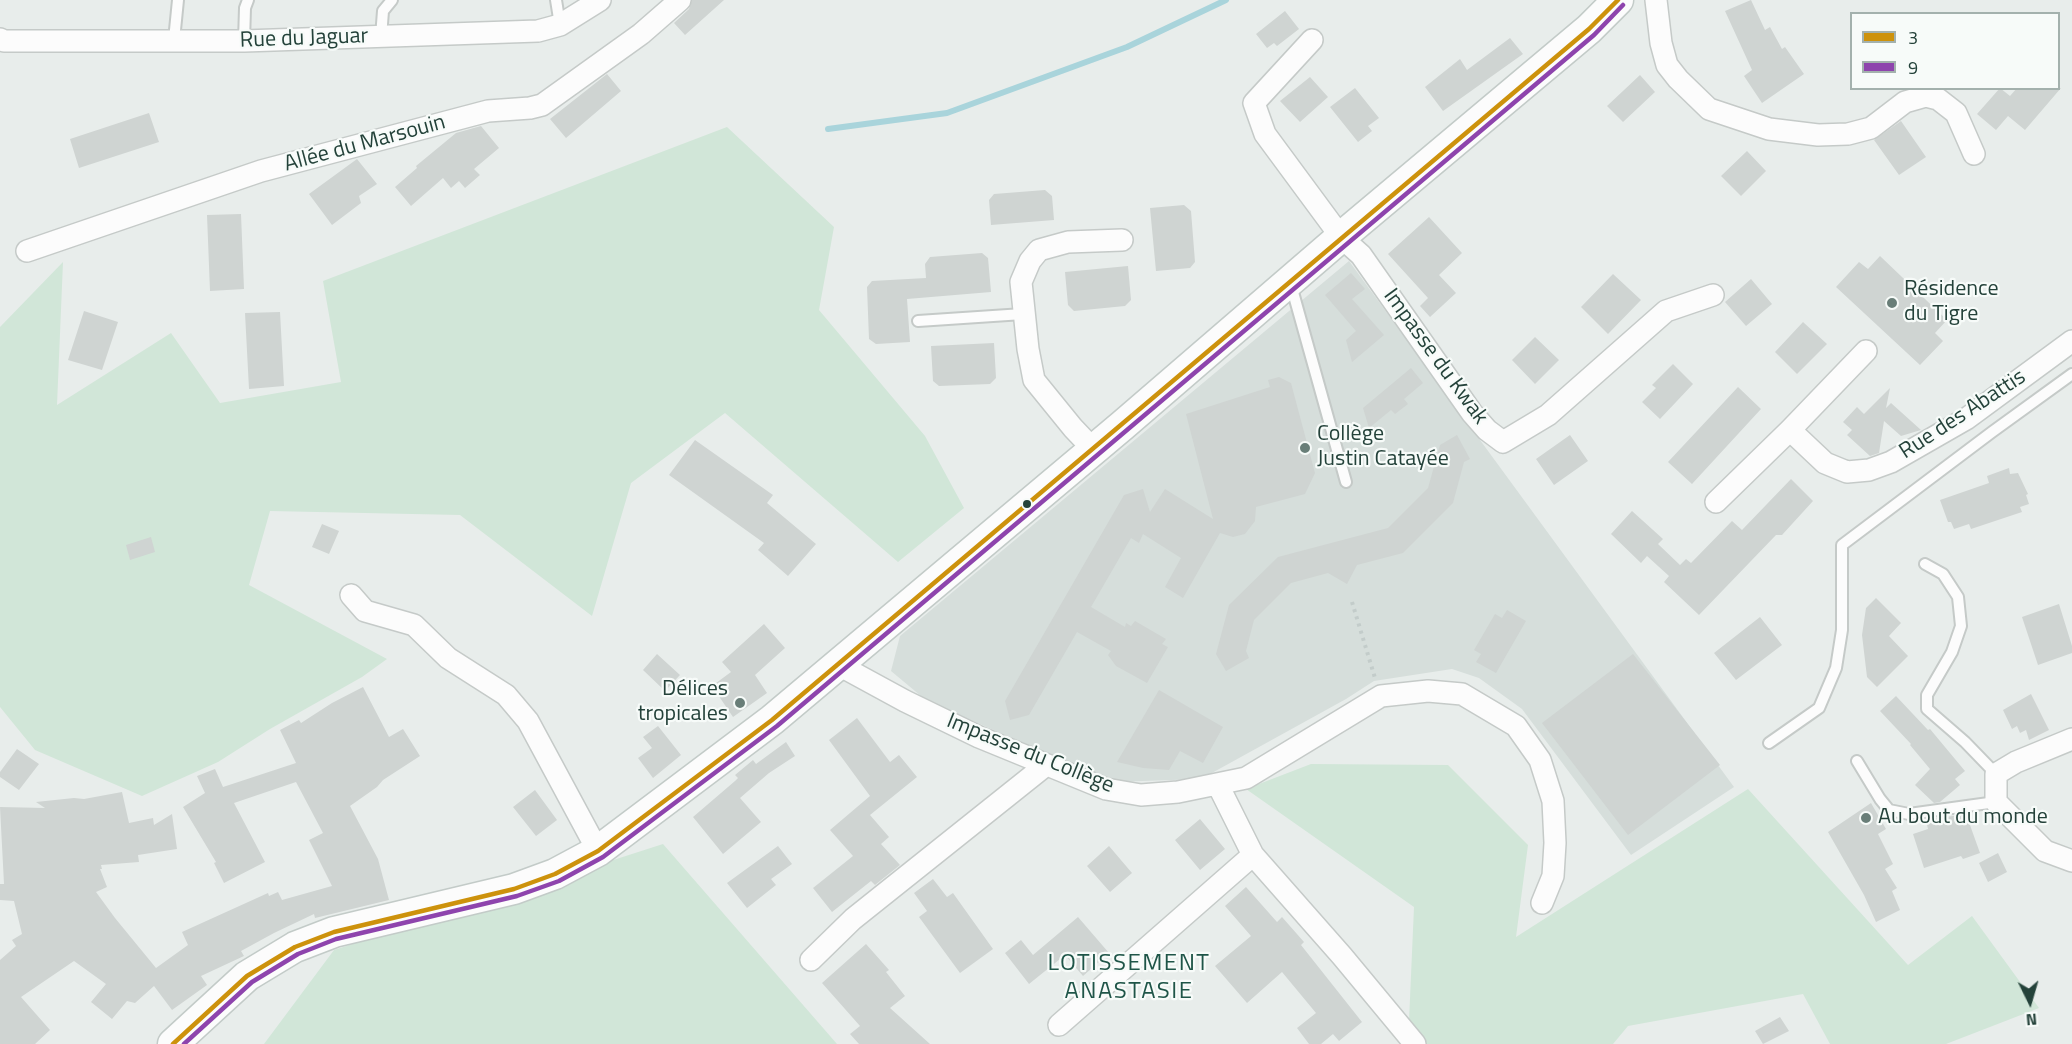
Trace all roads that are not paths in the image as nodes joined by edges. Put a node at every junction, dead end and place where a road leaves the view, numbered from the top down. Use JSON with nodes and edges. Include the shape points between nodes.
{"nodes":[{"id":1,"x":178,"y":0,"type":"edge"},
{"id":2,"x":248,"y":0,"type":"edge"},
{"id":3,"x":392,"y":0,"type":"edge"},
{"id":4,"x":556,"y":0,"type":"edge"},
{"id":5,"x":600,"y":0,"type":"edge"},
{"id":6,"x":680,"y":0,"type":"edge"},
{"id":7,"x":1618,"y":0,"type":"edge"},
{"id":8,"x":1656,"y":0,"type":"edge"},
{"id":9,"x":560,"y":25,"type":"junction"},
{"id":10,"x":381,"y":37,"type":"junction"},
{"id":11,"x":174,"y":40,"type":"junction"},
{"id":12,"x":1312,"y":40,"type":"dead end"},
{"id":13,"x":244,"y":41,"type":"junction"},
{"id":14,"x":1,"y":42,"type":"edge"},
{"id":15,"x":1974,"y":154,"type":"dead end"},
{"id":16,"x":1341,"y":237,"type":"junction"},
{"id":17,"x":1122,"y":240,"type":"dead end"},
{"id":18,"x":27,"y":251,"type":"dead end"},
{"id":19,"x":1290,"y":282,"type":"junction"},
{"id":20,"x":1713,"y":295,"type":"dead end"},
{"id":21,"x":1023,"y":314,"type":"junction"},
{"id":22,"x":918,"y":321,"type":"dead end"},
{"id":23,"x":2072,"y":341,"type":"edge"},
{"id":24,"x":1866,"y":351,"type":"dead end"},
{"id":25,"x":2072,"y":374,"type":"edge"},
{"id":26,"x":1790,"y":430,"type":"junction"},
{"id":27,"x":1093,"y":449,"type":"junction"},
{"id":28,"x":1346,"y":482,"type":"dead end"},
{"id":29,"x":1716,"y":502,"type":"dead end"},
{"id":30,"x":1924,"y":564,"type":"dead end"},
{"id":31,"x":351,"y":595,"type":"dead end"},
{"id":32,"x":837,"y":664,"type":"junction"},
{"id":33,"x":2072,"y":739,"type":"edge"},
{"id":34,"x":1769,"y":744,"type":"dead end"},
{"id":35,"x":1857,"y":761,"type":"dead end"},
{"id":36,"x":1046,"y":765,"type":"junction"},
{"id":37,"x":1996,"y":774,"type":"junction"},
{"id":38,"x":1218,"y":785,"type":"junction"},
{"id":39,"x":1996,"y":801,"type":"junction"},
{"id":40,"x":598,"y":851,"type":"junction"},
{"id":41,"x":1253,"y":855,"type":"junction"},
{"id":42,"x":2072,"y":861,"type":"edge"},
{"id":43,"x":1542,"y":903,"type":"dead end"},
{"id":44,"x":811,"y":960,"type":"dead end"},
{"id":45,"x":1059,"y":1024,"type":"dead end"},
{"id":46,"x":173,"y":1044,"type":"edge"},
{"id":47,"x":1415,"y":1044,"type":"edge"}],
"edges":[{"from":1,"to":11,"type":"lane"},
{"from":2,"to":13,"type":"lane"},
{"from":3,"to":10,"type":"lane","via":[[384,11]]},
{"from":4,"to":9,"type":"lane"},
{"from":5,"to":9,"type":"street","name":"Rue du Jaguar"},
{"from":6,"to":18,"type":"street","name":"Allée du Marsouin","via":[[641,34],[542,105],[488,111],[261,171]]},
{"from":7,"to":16,"type":"main road","via":[[1589,29]]},
{"from":8,"to":15,"type":"street","via":[[1666,65],[1709,109],[1769,129],[1848,134],[1871,128],[1905,102],[1926,96],[1938,99],[1956,113]]},
{"from":9,"to":10,"type":"street","name":"Rue du Jaguar","via":[[538,31]]},
{"from":10,"to":13,"type":"street","name":"Rue du Jaguar"},
{"from":11,"to":13,"type":"street","name":"Rue du Jaguar"},
{"from":11,"to":14,"type":"street","name":"Rue du Jaguar"},
{"from":12,"to":16,"type":"street","via":[[1254,103],[1265,135]]},
{"from":16,"to":19,"type":"main road"},
{"from":16,"to":20,"type":"street","name":"Impasse du Kwak","via":[[1361,255],[1472,413],[1503,442],[1548,415],[1666,311]]},
{"from":17,"to":21,"type":"street","via":[[1068,242],[1039,250],[1021,282]]},
{"from":19,"to":27,"type":"main road"},
{"from":19,"to":28,"type":"lane"},
{"from":21,"to":22,"type":"lane"},
{"from":21,"to":27,"type":"street","via":[[1034,380]]},
{"from":23,"to":26,"type":"street","name":"Rue des Abattis","via":[[1966,419],[1892,462],[1869,470],[1847,472],[1825,463]]},
{"from":24,"to":26,"type":"street"},
{"from":25,"to":34,"type":"lane","via":[[1842,545],[1842,630],[1836,668],[1819,708]]},
{"from":26,"to":29,"type":"street"},
{"from":27,"to":32,"type":"main road"},
{"from":30,"to":37,"type":"lane","via":[[1943,574],[1958,597],[1961,626],[1952,652],[1927,695],[1927,709]]},
{"from":31,"to":40,"type":"street","via":[[364,611],[414,625],[448,658],[506,695],[528,721]]},
{"from":32,"to":36,"type":"street","name":"Impasse du Collège","via":[[979,737]]},
{"from":32,"to":40,"type":"main road","via":[[772,720]]},
{"from":33,"to":37,"type":"street"},
{"from":35,"to":39,"type":"lane","via":[[1889,810],[1909,814]]},
{"from":36,"to":38,"type":"street","name":"Impasse du Collège","via":[[1106,789],[1141,795]]},
{"from":36,"to":44,"type":"street","via":[[853,919]]},
{"from":37,"to":39,"type":"street"},
{"from":38,"to":41,"type":"street"},
{"from":38,"to":43,"type":"street","name":"Impasse du Collège","via":[[1246,778],[1380,696],[1428,691],[1462,694],[1516,726],[1540,760],[1553,801],[1555,843],[1553,876]]},
{"from":39,"to":42,"type":"street","via":[[2045,851]]},
{"from":40,"to":46,"type":"main road","via":[[514,889],[334,932],[296,947],[247,976]]},
{"from":41,"to":45,"type":"street"},
{"from":41,"to":47,"type":"street"}]}
